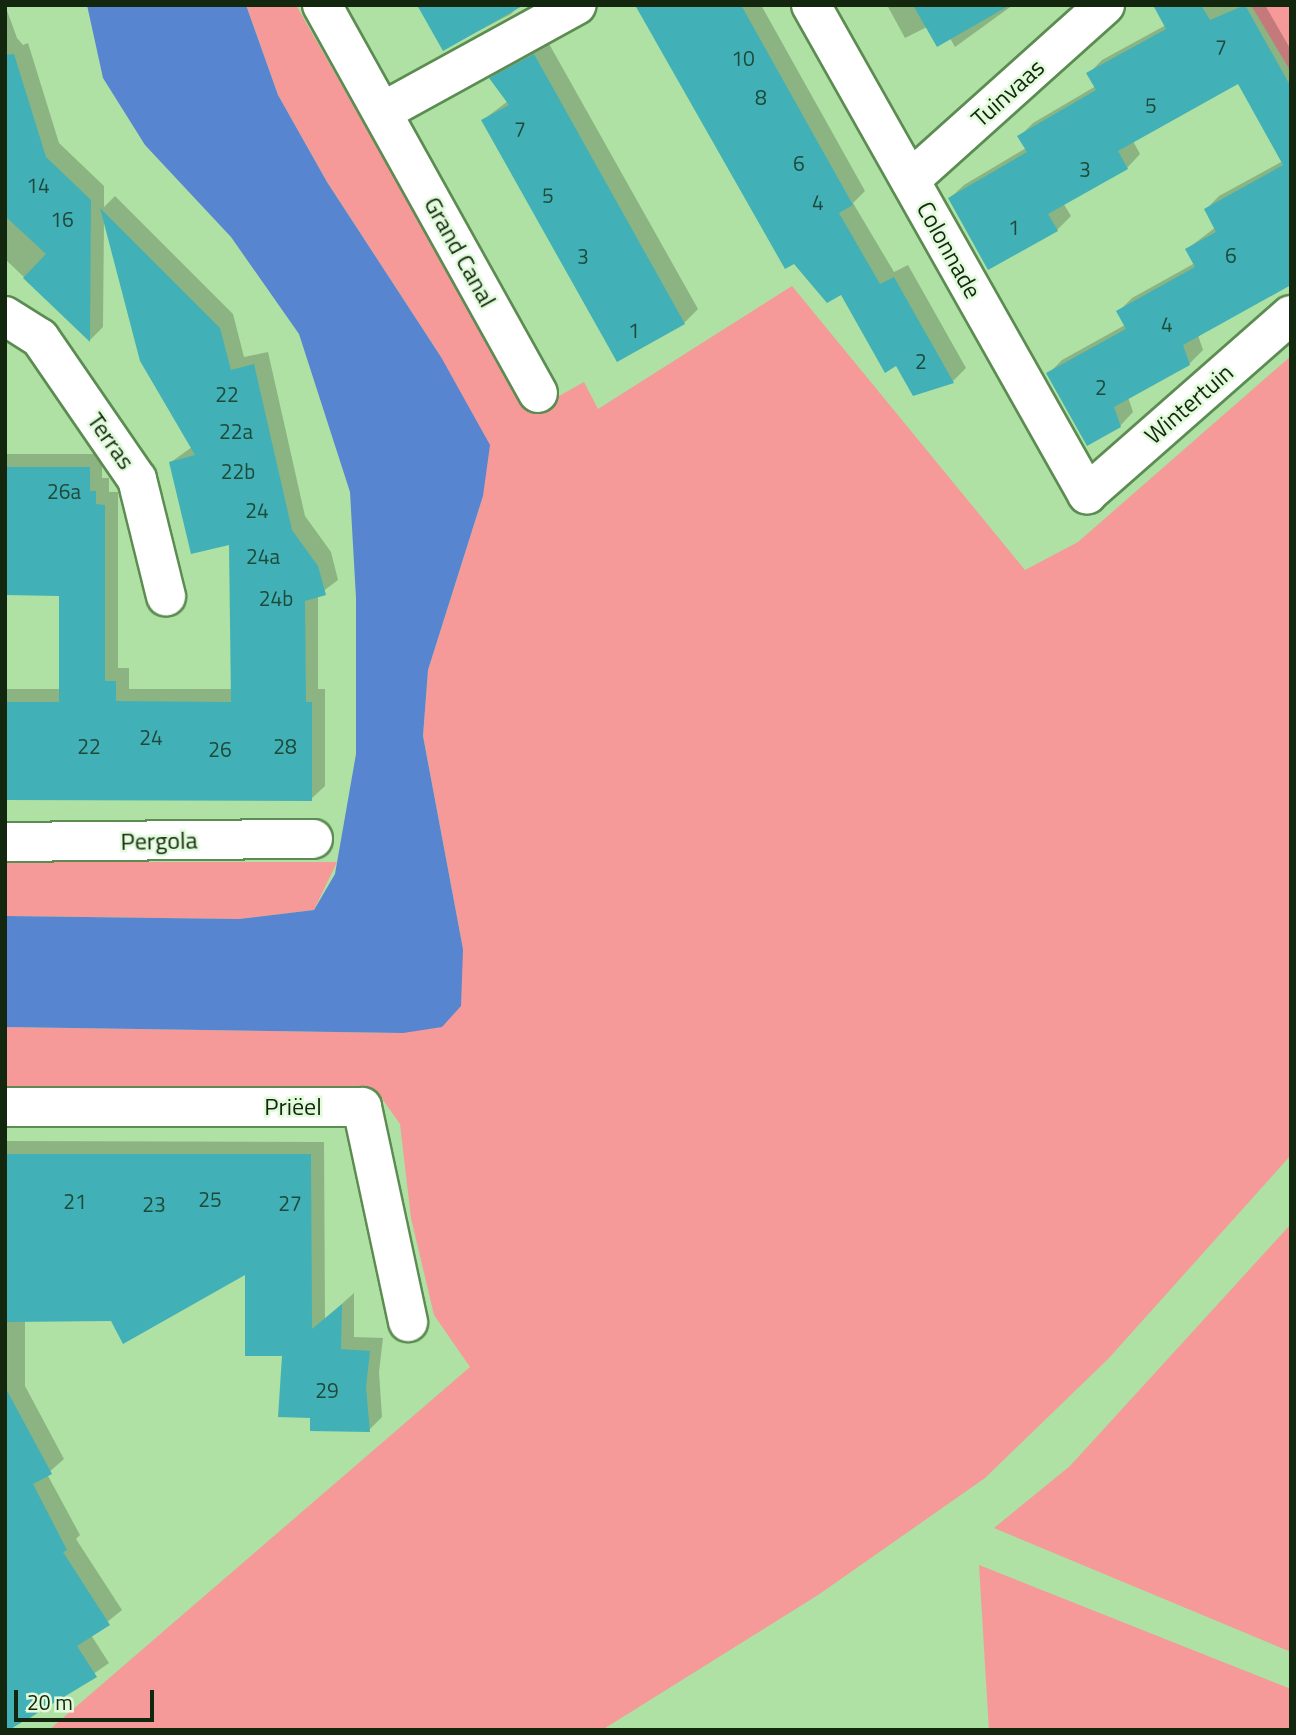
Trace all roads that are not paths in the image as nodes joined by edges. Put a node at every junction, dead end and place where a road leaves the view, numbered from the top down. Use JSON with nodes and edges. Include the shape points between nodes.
{"nodes":[{"id":1,"x":322,"y":5,"type":"edge"},
{"id":2,"x":577,"y":5,"type":"edge"},
{"id":3,"x":811,"y":5,"type":"edge"},
{"id":4,"x":1105,"y":5,"type":"edge"},
{"id":5,"x":382,"y":112,"type":"junction"},
{"id":6,"x":910,"y":180,"type":"junction"},
{"id":7,"x":1291,"y":315,"type":"edge"},
{"id":8,"x":5,"y":316,"type":"edge"},
{"id":9,"x":538,"y":393,"type":"dead end"},
{"id":10,"x":1087,"y":494,"type":"joint"},
{"id":11,"x":166,"y":596,"type":"dead end"},
{"id":12,"x":313,"y":839,"type":"dead end"},
{"id":13,"x":5,"y":842,"type":"edge"},
{"id":14,"x":5,"y":1107,"type":"edge"},
{"id":15,"x":408,"y":1322,"type":"dead end"}],
"edges":[{"from":1,"to":5,"type":"street","name":"Grand Canal"},
{"from":2,"to":5,"type":"street"},
{"from":3,"to":6,"type":"street","name":"Colonnade"},
{"from":4,"to":6,"type":"street","name":"Tuinvaas"},
{"from":5,"to":9,"type":"street","name":"Grand Canal"},
{"from":6,"to":10,"type":"street","name":"Colonnade"},
{"from":7,"to":10,"type":"street","name":"Wintertuin"},
{"from":8,"to":11,"type":"street","name":"Terras","via":[[40,338],[137,479]]},
{"from":12,"to":13,"type":"street","name":"Pergola"},
{"from":14,"to":15,"type":"street","name":"Priëel","via":[[362,1108]]}]}
